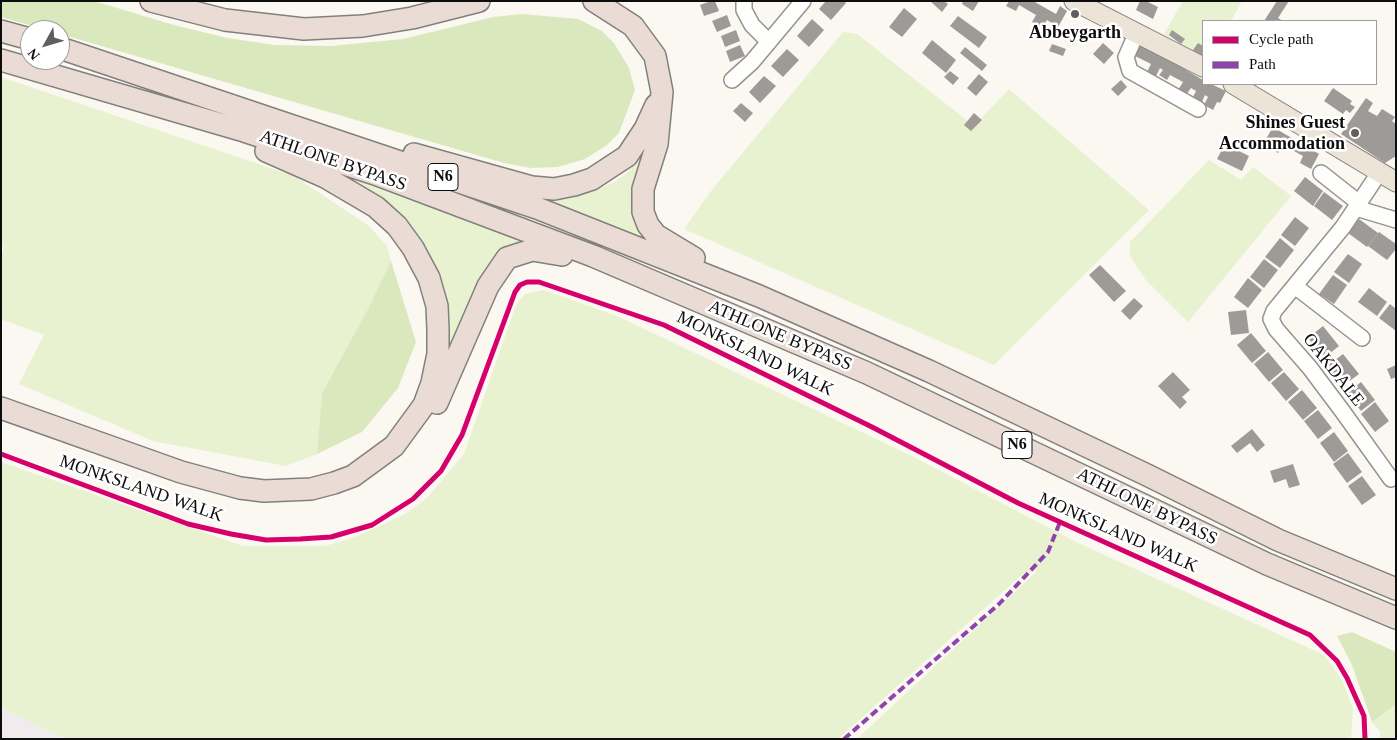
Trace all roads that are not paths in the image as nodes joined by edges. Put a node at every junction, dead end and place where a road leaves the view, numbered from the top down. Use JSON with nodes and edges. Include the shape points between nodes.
{"nodes":[{"id":1,"x":151,"y":1,"type":"edge"},
{"id":2,"x":479,"y":1,"type":"edge"},
{"id":3,"x":594,"y":1,"type":"edge"},
{"id":4,"x":744,"y":1,"type":"edge"},
{"id":5,"x":803,"y":1,"type":"edge"},
{"id":6,"x":1074,"y":1,"type":"edge"},
{"id":7,"x":1,"y":30,"type":"edge"},
{"id":8,"x":1137,"y":32,"type":"junction"},
{"id":9,"x":20,"y":35,"type":"edge"},
{"id":10,"x":769,"y":42,"type":"junction"},
{"id":11,"x":70,"y":51,"type":"edge"},
{"id":12,"x":1,"y":60,"type":"edge"},
{"id":13,"x":1202,"y":66,"type":"edge"},
{"id":14,"x":732,"y":80,"type":"dead end"},
{"id":15,"x":1235,"y":85,"type":"edge"},
{"id":16,"x":662,"y":92,"type":"junction"},
{"id":17,"x":1198,"y":109,"type":"dead end"},
{"id":18,"x":180,"y":112,"type":"junction"},
{"id":19,"x":332,"y":139,"type":"junction"},
{"id":20,"x":1321,"y":173,"type":"dead end"},
{"id":21,"x":1388,"y":177,"type":"edge"},
{"id":22,"x":1357,"y":205,"type":"junction"},
{"id":23,"x":1396,"y":220,"type":"edge"},
{"id":24,"x":637,"y":275,"type":"junction"},
{"id":25,"x":1296,"y":286,"type":"junction"},
{"id":26,"x":759,"y":296,"type":"junction"},
{"id":27,"x":1362,"y":338,"type":"dead end"},
{"id":28,"x":1,"y":408,"type":"edge"},
{"id":29,"x":1,"y":423,"type":"edge"},
{"id":30,"x":1390,"y":479,"type":"dead end"},
{"id":31,"x":1396,"y":589,"type":"edge"},
{"id":32,"x":1396,"y":618,"type":"edge"}],
"edges":[{"from":1,"to":2,"type":"highway","via":[[198,15],[304,29],[363,26],[412,18]]},
{"from":3,"to":16,"type":"highway","via":[[633,26],[646,41],[658,66]]},
{"from":4,"to":10,"type":"street","via":[[744,10],[752,25]]},
{"from":5,"to":10,"type":"street"},
{"from":6,"to":8,"type":"main road"},
{"from":7,"to":9,"type":"highway"},
{"from":8,"to":13,"type":"main road"},
{"from":8,"to":17,"type":"street","via":[[1126,57],[1130,71]]},
{"from":10,"to":14,"type":"street"},
{"from":11,"to":19,"type":"highway","name":"ATHLONE BYPASS","number":"N6"},
{"from":12,"to":18,"type":"highway","name":"ATHLONE BYPASS","number":"N6"},
{"from":15,"to":21,"type":"main road"},
{"from":16,"to":19,"type":"highway","via":[[645,129],[627,156],[592,179],[554,189],[532,187],[424,156]]},
{"from":16,"to":26,"type":"highway","via":[[657,144],[643,189],[643,212],[648,225],[674,247]]},
{"from":18,"to":24,"type":"highway","name":"ATHLONE BYPASS","number":"N6","via":[[375,174]]},
{"from":18,"to":28,"type":"highway","via":[[350,190],[397,226],[429,278],[437,306],[438,354],[424,405],[394,446],[374,463],[334,483],[288,492],[240,488],[180,472]]},
{"from":19,"to":26,"type":"highway","name":"ATHLONE BYPASS","number":"N6","via":[[537,208]]},
{"from":20,"to":22,"type":"street"},
{"from":21,"to":22,"type":"street","name":"OAKDALE"},
{"from":22,"to":23,"type":"street"},
{"from":22,"to":25,"type":"street","name":"OAKDALE"},
{"from":24,"to":29,"type":"highway","via":[[598,268],[552,252],[532,250],[507,258],[488,286],[441,394],[417,438],[393,464],[367,482],[314,501],[253,503],[219,498]]},
{"from":24,"to":32,"type":"highway","name":"ATHLONE BYPASS","number":"N6","via":[[867,373],[1267,564]]},
{"from":25,"to":27,"type":"street","name":"OAKDALE"},
{"from":25,"to":30,"type":"street","name":"OAKDALE","via":[[1274,311],[1271,322],[1343,412]]},
{"from":26,"to":31,"type":"highway","name":"ATHLONE BYPASS","number":"N6","via":[[938,376],[1278,540]]}]}
